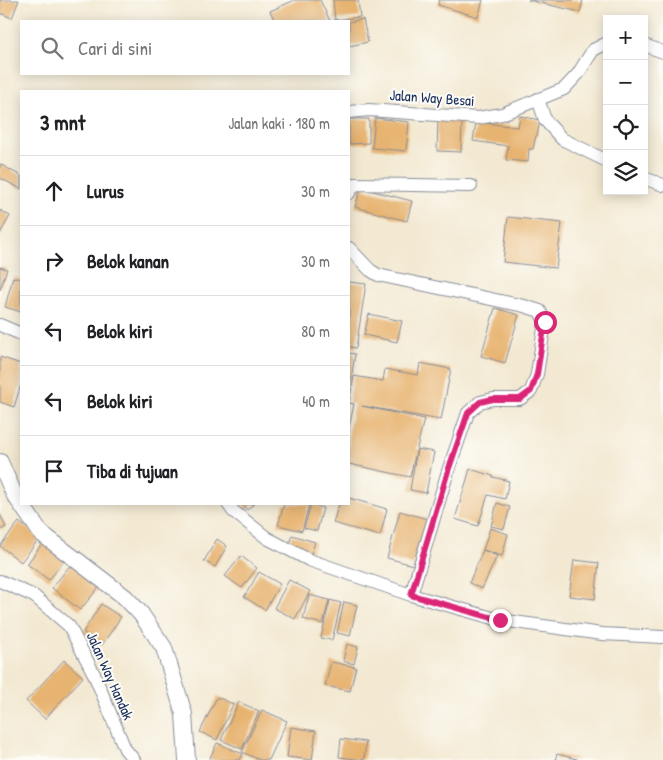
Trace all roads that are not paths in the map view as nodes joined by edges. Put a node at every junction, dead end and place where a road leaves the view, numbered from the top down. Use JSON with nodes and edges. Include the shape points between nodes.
{"nodes":[{"id":1,"x":603,"y":45,"type":"edge"},
{"id":2,"x":648,"y":46,"type":"edge"},
{"id":3,"x":663,"y":52,"type":"edge"},
{"id":4,"x":538,"y":100,"type":"junction"},
{"id":5,"x":350,"y":112,"type":"edge"},
{"id":6,"x":603,"y":158,"type":"edge"},
{"id":7,"x":648,"y":179,"type":"edge"},
{"id":8,"x":663,"y":185,"type":"edge"},
{"id":9,"x":471,"y":186,"type":"dead end"},
{"id":10,"x":350,"y":192,"type":"edge"},
{"id":11,"x":350,"y":249,"type":"edge"},
{"id":12,"x":0,"y":325,"type":"edge"},
{"id":13,"x":20,"y":334,"type":"edge"},
{"id":14,"x":0,"y":462,"type":"edge"},
{"id":15,"x":20,"y":503,"type":"edge"},
{"id":16,"x":22,"y":505,"type":"edge"},
{"id":17,"x":229,"y":505,"type":"edge"},
{"id":18,"x":0,"y":580,"type":"edge"},
{"id":19,"x":411,"y":595,"type":"junction"},
{"id":20,"x":663,"y":637,"type":"edge"},
{"id":21,"x":134,"y":760,"type":"edge"},
{"id":22,"x":187,"y":760,"type":"edge"}],
"edges":[{"from":1,"to":4,"type":"street","name":"Jalan Way Besai","via":[[593,50],[564,89]]},
{"from":2,"to":3,"type":"street"},
{"from":4,"to":5,"type":"street","name":"Jalan Way Besai","via":[[502,114],[478,118],[368,110]]},
{"from":4,"to":6,"type":"street","via":[[545,120],[562,138]]},
{"from":7,"to":8,"type":"street"},
{"from":9,"to":10,"type":"street","via":[[355,184]]},
{"from":11,"to":19,"type":"street","via":[[378,275],[524,306],[540,311],[545,322],[531,391],[520,399],[480,402],[468,413]]},
{"from":12,"to":13,"type":"street"},
{"from":14,"to":15,"type":"street"},
{"from":16,"to":22,"type":"street","via":[[41,533],[126,598],[164,648],[184,714]]},
{"from":17,"to":19,"type":"street","via":[[267,538],[309,560]]},
{"from":18,"to":21,"type":"street","name":"Jalan Way Handak","via":[[34,596],[69,626],[94,674],[125,749]]},
{"from":19,"to":20,"type":"street","via":[[500,620],[602,634]]}]}
